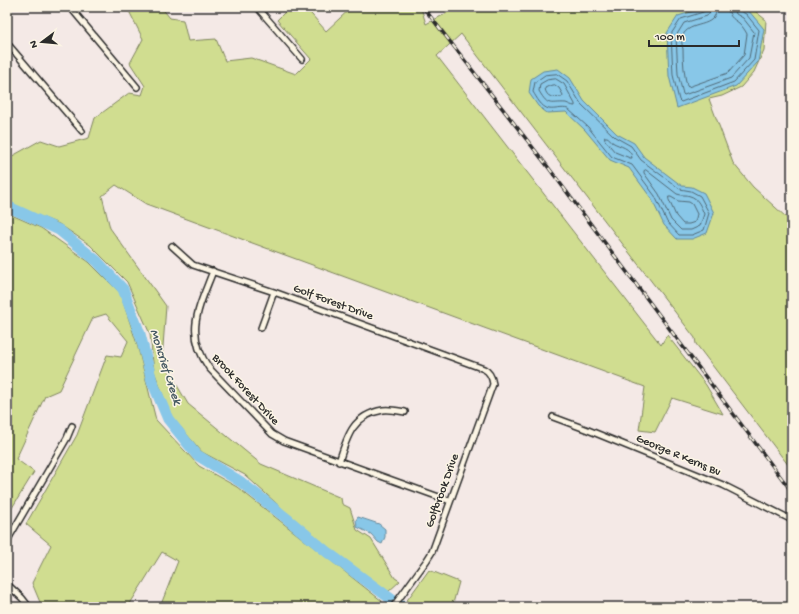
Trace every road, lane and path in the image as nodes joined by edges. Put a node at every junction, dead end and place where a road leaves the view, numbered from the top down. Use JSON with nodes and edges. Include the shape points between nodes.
{"nodes":[{"id":1,"x":70,"y":7,"type":"edge"},
{"id":2,"x":257,"y":7,"type":"edge"},
{"id":3,"x":7,"y":43,"type":"edge"},
{"id":4,"x":302,"y":59,"type":"dead end"},
{"id":5,"x":137,"y":87,"type":"dead end"},
{"id":6,"x":82,"y":131,"type":"dead end"},
{"id":7,"x":172,"y":246,"type":"dead end"},
{"id":8,"x":213,"y":271,"type":"junction"},
{"id":9,"x":274,"y":292,"type":"junction"},
{"id":10,"x":261,"y":328,"type":"dead end"},
{"id":11,"x":490,"y":374,"type":"joint"},
{"id":12,"x":405,"y":412,"type":"dead end"},
{"id":13,"x":553,"y":417,"type":"dead end"},
{"id":14,"x":72,"y":426,"type":"dead end"},
{"id":15,"x":339,"y":462,"type":"junction"},
{"id":16,"x":450,"y":501,"type":"junction"},
{"id":17,"x":792,"y":520,"type":"edge"},
{"id":18,"x":7,"y":541,"type":"edge"},
{"id":19,"x":7,"y":584,"type":"edge"},
{"id":20,"x":28,"y":607,"type":"edge"},
{"id":21,"x":393,"y":607,"type":"edge"}],
"edges":[{"from":1,"to":5,"type":"street"},
{"from":2,"to":4,"type":"street"},
{"from":3,"to":6,"type":"street"},
{"from":7,"to":8,"type":"street","name":"Golf Forest Drive","via":[[193,265]]},
{"from":8,"to":9,"type":"street","name":"Golf Forest Drive"},
{"from":8,"to":15,"type":"street","name":"Brook Forest Drive","via":[[195,323],[197,344],[203,361],[272,434]]},
{"from":9,"to":10,"type":"street"},
{"from":9,"to":11,"type":"street","name":"Golf Forest Drive","via":[[484,368]]},
{"from":11,"to":16,"type":"street","name":"Golfbrook Drive","via":[[493,384]]},
{"from":12,"to":15,"type":"street","via":[[384,410],[365,417],[350,432]]},
{"from":13,"to":17,"type":"street","name":"George R Kerns Bv","via":[[723,485]]},
{"from":14,"to":18,"type":"street"},
{"from":15,"to":16,"type":"street","name":"Brook Forest Drive"},
{"from":16,"to":21,"type":"street","name":"Golfbrook Drive","via":[[432,552]]},
{"from":19,"to":20,"type":"street"}]}
